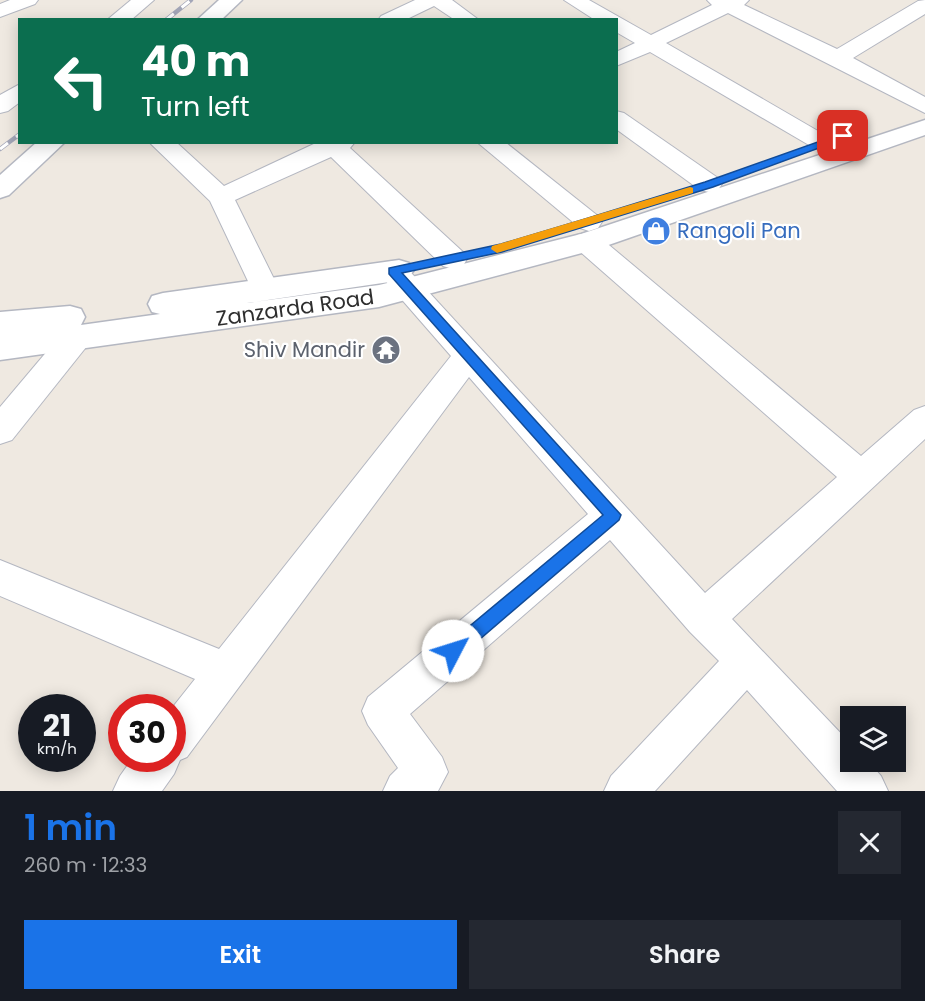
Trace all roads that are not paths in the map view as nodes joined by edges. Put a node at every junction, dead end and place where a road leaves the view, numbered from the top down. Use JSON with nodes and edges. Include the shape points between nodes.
{"nodes":[{"id":1,"x":28,"y":0,"type":"edge"},
{"id":2,"x":144,"y":0,"type":"edge"},
{"id":3,"x":232,"y":0,"type":"edge"},
{"id":4,"x":431,"y":0,"type":"edge"},
{"id":5,"x":439,"y":0,"type":"edge"},
{"id":6,"x":574,"y":0,"type":"edge"},
{"id":7,"x":728,"y":2,"type":"edge"},
{"id":8,"x":925,"y":5,"type":"edge"},
{"id":9,"x":0,"y":11,"type":"edge"},
{"id":10,"x":120,"y":18,"type":"edge"},
{"id":11,"x":210,"y":18,"type":"edge"},
{"id":12,"x":392,"y":18,"type":"edge"},
{"id":13,"x":466,"y":18,"type":"edge"},
{"id":14,"x":607,"y":18,"type":"edge"},
{"id":15,"x":618,"y":24,"type":"edge"},
{"id":16,"x":653,"y":42,"type":"junction"},
{"id":17,"x":838,"y":58,"type":"junction"},
{"id":18,"x":618,"y":59,"type":"edge"},
{"id":19,"x":18,"y":92,"type":"edge"},
{"id":20,"x":0,"y":106,"type":"edge"},
{"id":21,"x":925,"y":107,"type":"edge"},
{"id":22,"x":618,"y":119,"type":"edge"},
{"id":23,"x":925,"y":127,"type":"edge"},
{"id":24,"x":822,"y":143,"type":"junction"},
{"id":25,"x":51,"y":144,"type":"edge"},
{"id":26,"x":164,"y":144,"type":"edge"},
{"id":27,"x":336,"y":144,"type":"edge"},
{"id":28,"x":491,"y":144,"type":"edge"},
{"id":29,"x":709,"y":184,"type":"junction"},
{"id":30,"x":0,"y":189,"type":"edge"},
{"id":31,"x":222,"y":197,"type":"junction"},
{"id":32,"x":588,"y":232,"type":"junction"},
{"id":33,"x":453,"y":259,"type":"junction"},
{"id":34,"x":401,"y":280,"type":"junction"},
{"id":35,"x":266,"y":289,"type":"junction"},
{"id":36,"x":0,"y":324,"type":"edge"},
{"id":37,"x":76,"y":338,"type":"junction"},
{"id":38,"x":0,"y":348,"type":"edge"},
{"id":39,"x":468,"y":356,"type":"junction"},
{"id":40,"x":925,"y":419,"type":"edge"},
{"id":41,"x":0,"y":430,"type":"edge"},
{"id":42,"x":860,"y":476,"type":"junction"},
{"id":43,"x":613,"y":515,"type":"junction"},
{"id":44,"x":0,"y":578,"type":"edge"},
{"id":45,"x":704,"y":619,"type":"junction"},
{"id":46,"x":747,"y":661,"type":"junction"},
{"id":47,"x":225,"y":672,"type":"junction"},
{"id":48,"x":186,"y":724,"type":"edge"},
{"id":49,"x":149,"y":772,"type":"edge"},
{"id":50,"x":135,"y":791,"type":"edge"},
{"id":51,"x":405,"y":791,"type":"edge"},
{"id":52,"x":626,"y":791,"type":"edge"},
{"id":53,"x":866,"y":791,"type":"edge"}],
"edges":[{"from":1,"to":9,"type":"street"},
{"from":2,"to":10,"type":"street"},
{"from":3,"to":11,"type":"main road"},
{"from":4,"to":12,"type":"street"},
{"from":5,"to":13,"type":"street"},
{"from":6,"to":14,"type":"street"},
{"from":7,"to":16,"type":"street"},
{"from":7,"to":17,"type":"street"},
{"from":8,"to":17,"type":"street"},
{"from":15,"to":16,"type":"street"},
{"from":16,"to":18,"type":"street"},
{"from":16,"to":24,"type":"street"},
{"from":17,"to":21,"type":"street"},
{"from":19,"to":20,"type":"street"},
{"from":21,"to":24,"type":"main road"},
{"from":22,"to":29,"type":"street"},
{"from":23,"to":32,"type":"main road","name":"Zanzarda Road"},
{"from":24,"to":29,"type":"main road"},
{"from":25,"to":30,"type":"main road"},
{"from":26,"to":31,"type":"street"},
{"from":27,"to":31,"type":"street"},
{"from":27,"to":33,"type":"street"},
{"from":28,"to":32,"type":"street"},
{"from":29,"to":32,"type":"main road"},
{"from":31,"to":35,"type":"street"},
{"from":32,"to":33,"type":"main road"},
{"from":32,"to":34,"type":"main road","name":"Zanzarda Road"},
{"from":32,"to":42,"type":"street"},
{"from":33,"to":34,"type":"main road"},
{"from":34,"to":35,"type":"main road"},
{"from":34,"to":37,"type":"main road","name":"Zanzarda Road","via":[[317,306]]},
{"from":34,"to":39,"type":"street"},
{"from":35,"to":36,"type":"main road"},
{"from":37,"to":38,"type":"main road","name":"Zanzarda Road"},
{"from":37,"to":41,"type":"street"},
{"from":39,"to":43,"type":"street"},
{"from":39,"to":47,"type":"street"},
{"from":40,"to":42,"type":"street"},
{"from":42,"to":45,"type":"street"},
{"from":43,"to":45,"type":"street"},
{"from":43,"to":51,"type":"street","via":[[382,711],[427,772]]},
{"from":44,"to":47,"type":"street"},
{"from":45,"to":46,"type":"street"},
{"from":46,"to":52,"type":"street"},
{"from":46,"to":53,"type":"street"},
{"from":47,"to":48,"type":"street"},
{"from":49,"to":50,"type":"street"}]}
